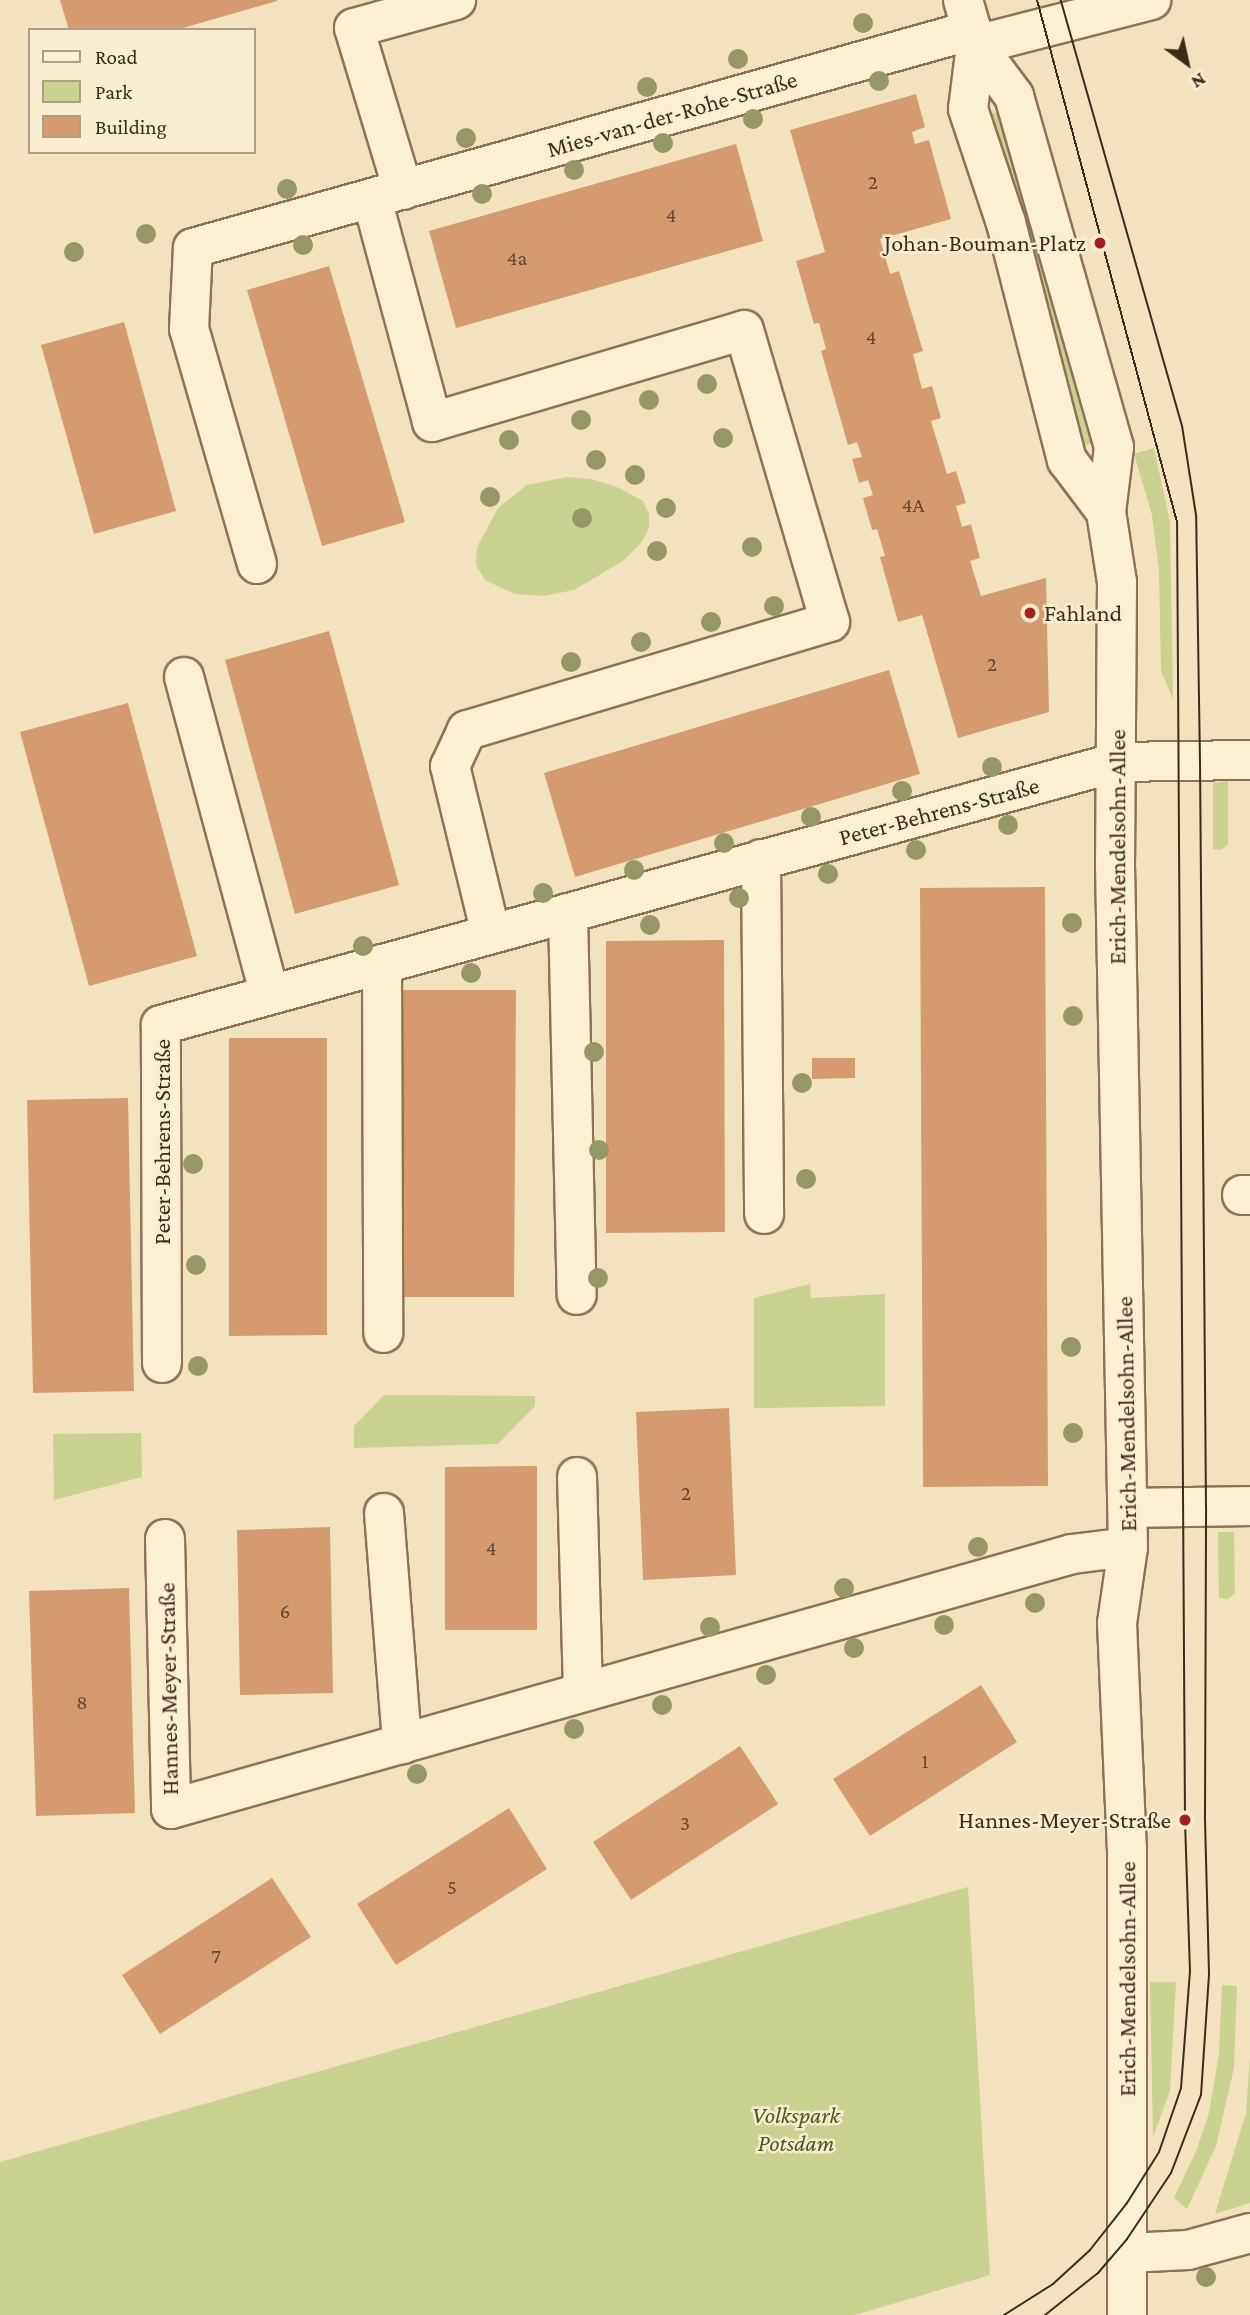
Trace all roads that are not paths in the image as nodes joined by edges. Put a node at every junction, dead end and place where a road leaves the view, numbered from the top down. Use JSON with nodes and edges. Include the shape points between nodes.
{"nodes":[{"id":1,"x":456,"y":0,"type":"edge"},
{"id":2,"x":1151,"y":0,"type":"edge"},
{"id":3,"x":970,"y":25,"type":"edge"},
{"id":4,"x":387,"y":195,"type":"junction"},
{"id":5,"x":257,"y":564,"type":"dead end"},
{"id":6,"x":184,"y":677,"type":"dead end"},
{"id":7,"x":1250,"y":760,"type":"edge"},
{"id":8,"x":1118,"y":762,"type":"junction"},
{"id":9,"x":761,"y":859,"type":"junction"},
{"id":10,"x":568,"y":913,"type":"junction"},
{"id":11,"x":491,"y":934,"type":"junction"},
{"id":12,"x":382,"y":964,"type":"junction"},
{"id":13,"x":270,"y":995,"type":"junction"},
{"id":14,"x":764,"y":1214,"type":"dead end"},
{"id":15,"x":577,"y":1295,"type":"dead end"},
{"id":16,"x":383,"y":1333,"type":"dead end"},
{"id":17,"x":162,"y":1363,"type":"dead end"},
{"id":18,"x":577,"y":1477,"type":"dead end"},
{"id":19,"x":1250,"y":1506,"type":"edge"},
{"id":20,"x":1128,"y":1508,"type":"junction"},
{"id":21,"x":384,"y":1513,"type":"dead end"},
{"id":22,"x":165,"y":1539,"type":"dead end"},
{"id":23,"x":1128,"y":1547,"type":"junction"},
{"id":24,"x":583,"y":1691,"type":"junction"},
{"id":25,"x":402,"y":1744,"type":"junction"},
{"id":26,"x":1250,"y":2233,"type":"edge"},
{"id":27,"x":1127,"y":2253,"type":"junction"},
{"id":28,"x":1126,"y":2315,"type":"edge"}],
"edges":[{"from":1,"to":4,"type":"street","via":[[354,28]]},
{"from":2,"to":3,"type":"street","name":"Mies-van-der-Rohe-Straße"},
{"from":3,"to":4,"type":"street","name":"Mies-van-der-Rohe-Straße"},
{"from":3,"to":8,"type":"street","name":"Erich-Mendelsohn-Allee","via":[[1014,96],[1114,447],[1106,512],[1117,582]]},
{"from":4,"to":5,"type":"street","name":"Mies-van-der-Rohe-Straße","via":[[193,248],[189,329]]},
{"from":4,"to":11,"type":"street","via":[[432,422],[744,330],[830,622],[467,730],[450,766]]},
{"from":6,"to":13,"type":"street"},
{"from":7,"to":8,"type":"street","name":"Peter-Behrens-Straße"},
{"from":8,"to":9,"type":"street","name":"Peter-Behrens-Straße"},
{"from":8,"to":20,"type":"street","name":"Erich-Mendelsohn-Allee","via":[[1115,879]]},
{"from":9,"to":10,"type":"street","name":"Peter-Behrens-Straße"},
{"from":9,"to":14,"type":"street"},
{"from":10,"to":11,"type":"street","name":"Peter-Behrens-Straße"},
{"from":10,"to":15,"type":"street"},
{"from":11,"to":12,"type":"street","name":"Peter-Behrens-Straße"},
{"from":12,"to":13,"type":"street","name":"Peter-Behrens-Straße"},
{"from":12,"to":16,"type":"street"},
{"from":13,"to":17,"type":"street","name":"Peter-Behrens-Straße","via":[[161,1025]]},
{"from":18,"to":24,"type":"street"},
{"from":19,"to":20,"type":"street"},
{"from":20,"to":23,"type":"street","name":"Erich-Mendelsohn-Allee"},
{"from":21,"to":25,"type":"street"},
{"from":22,"to":25,"type":"street","name":"Hannes-Meyer-Straße","via":[[171,1809]]},
{"from":23,"to":24,"type":"street","name":"Hannes-Meyer-Straße","via":[[1072,1554]]},
{"from":23,"to":27,"type":"street","name":"Erich-Mendelsohn-Allee","via":[[1117,1623],[1127,1848]]},
{"from":24,"to":25,"type":"street","name":"Hannes-Meyer-Straße"},
{"from":26,"to":27,"type":"street","via":[[1188,2250]]},
{"from":27,"to":28,"type":"street","name":"Erich-Mendelsohn-Allee"}]}
